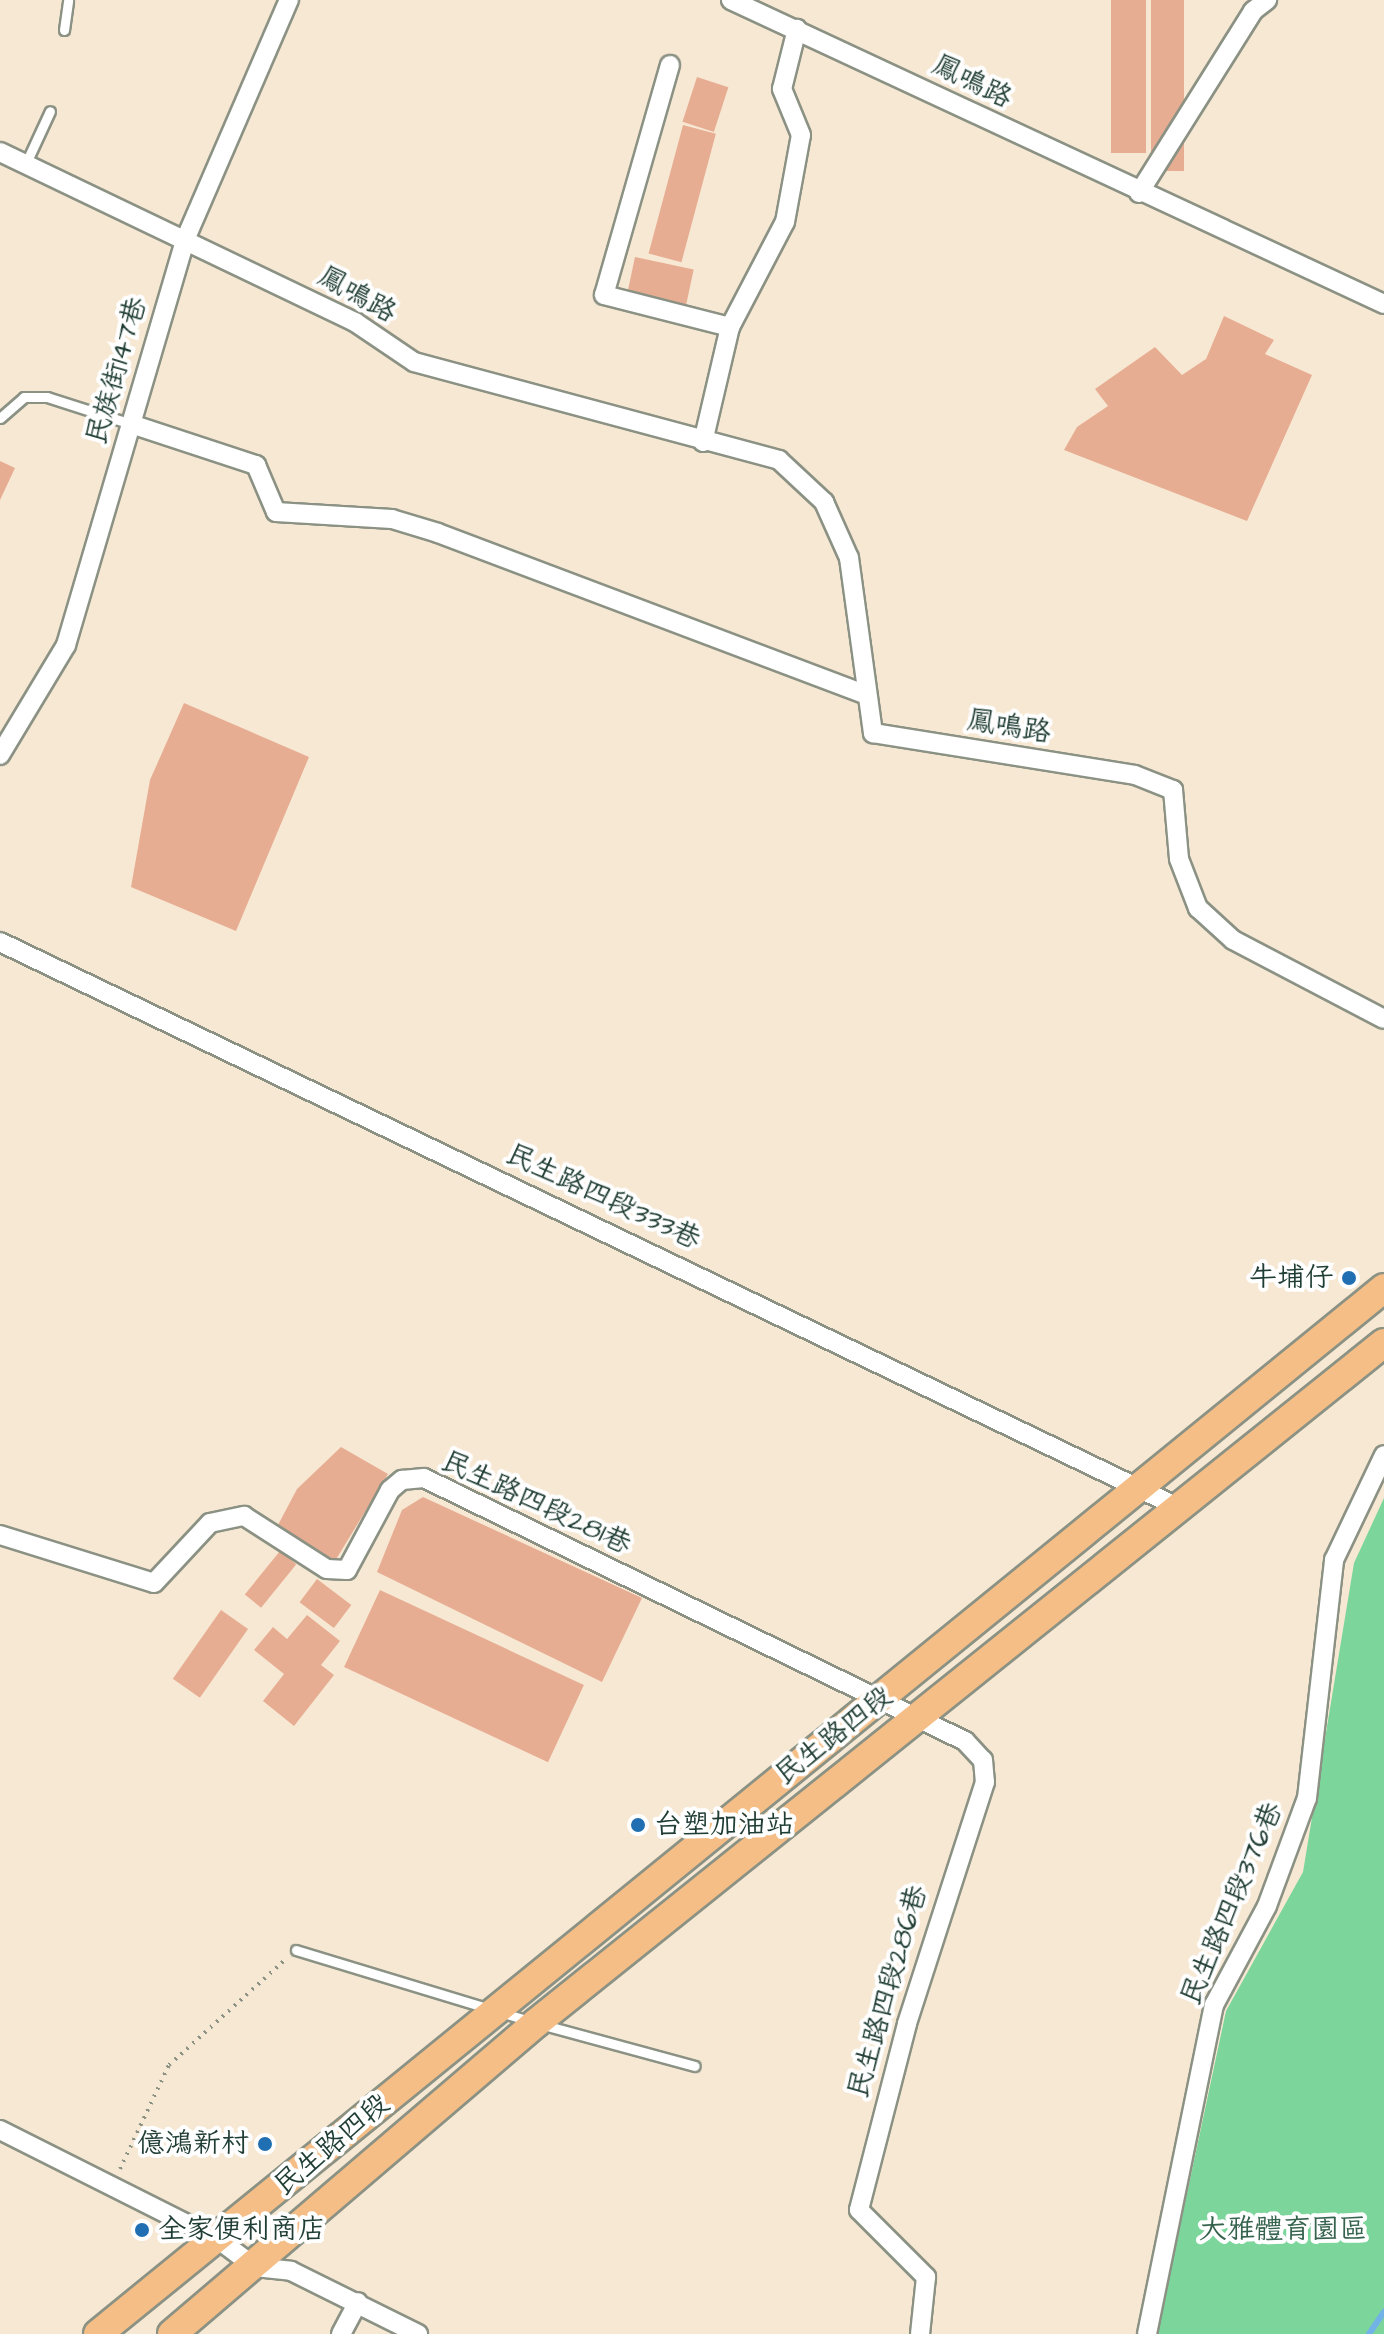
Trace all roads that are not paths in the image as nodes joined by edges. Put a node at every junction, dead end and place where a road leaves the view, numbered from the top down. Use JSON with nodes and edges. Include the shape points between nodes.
{"nodes":[{"id":1,"x":68,"y":0,"type":"edge"},
{"id":2,"x":289,"y":0,"type":"edge"},
{"id":3,"x":731,"y":0,"type":"edge"},
{"id":4,"x":1267,"y":0,"type":"edge"},
{"id":5,"x":797,"y":29,"type":"junction"},
{"id":6,"x":64,"y":30,"type":"dead end"},
{"id":7,"x":670,"y":65,"type":"dead end"},
{"id":8,"x":50,"y":111,"type":"dead end"},
{"id":9,"x":0,"y":152,"type":"edge"},
{"id":10,"x":26,"y":163,"type":"junction"},
{"id":11,"x":1139,"y":193,"type":"junction"},
{"id":12,"x":185,"y":240,"type":"junction"},
{"id":13,"x":1384,"y":304,"type":"edge"},
{"id":14,"x":730,"y":327,"type":"junction"},
{"id":15,"x":0,"y":418,"type":"edge"},
{"id":16,"x":131,"y":424,"type":"junction"},
{"id":17,"x":703,"y":442,"type":"junction"},
{"id":18,"x":863,"y":694,"type":"junction"},
{"id":19,"x":0,"y":755,"type":"edge"},
{"id":20,"x":0,"y":942,"type":"edge"},
{"id":21,"x":1384,"y":1019,"type":"edge"},
{"id":22,"x":1384,"y":1288,"type":"edge"},
{"id":23,"x":1384,"y":1343,"type":"edge"},
{"id":24,"x":1384,"y":1455,"type":"edge"},
{"id":25,"x":1142,"y":1484,"type":"junction"},
{"id":26,"x":1180,"y":1508,"type":"junction"},
{"id":27,"x":0,"y":1535,"type":"edge"},
{"id":28,"x":882,"y":1699,"type":"junction"},
{"id":29,"x":917,"y":1718,"type":"junction"},
{"id":30,"x":296,"y":1950,"type":"road end"},
{"id":31,"x":494,"y":2009,"type":"junction"},
{"id":32,"x":536,"y":2023,"type":"junction"},
{"id":33,"x":695,"y":2066,"type":"dead end"},
{"id":34,"x":0,"y":2130,"type":"edge"},
{"id":35,"x":219,"y":2240,"type":"junction"},
{"id":36,"x":255,"y":2267,"type":"junction"},
{"id":37,"x":358,"y":2302,"type":"junction"},
{"id":38,"x":98,"y":2334,"type":"edge"},
{"id":39,"x":172,"y":2334,"type":"edge"},
{"id":40,"x":341,"y":2334,"type":"edge"},
{"id":41,"x":418,"y":2334,"type":"edge"},
{"id":42,"x":920,"y":2334,"type":"edge"},
{"id":43,"x":1147,"y":2334,"type":"edge"}],
"edges":[{"from":1,"to":6,"type":"lane"},
{"from":2,"to":12,"type":"street","name":"民族街147巷"},
{"from":3,"to":5,"type":"street","name":"鳳鳴路"},
{"from":4,"to":11,"type":"street"},
{"from":5,"to":11,"type":"street","name":"鳳鳴路"},
{"from":5,"to":14,"type":"street","via":[[782,89],[801,135],[785,222]]},
{"from":7,"to":14,"type":"street","via":[[604,295]]},
{"from":8,"to":10,"type":"lane"},
{"from":9,"to":10,"type":"street","name":"鳳鳴路"},
{"from":10,"to":12,"type":"street","name":"鳳鳴路"},
{"from":11,"to":13,"type":"street","name":"鳳鳴路"},
{"from":12,"to":16,"type":"street","name":"民族街147巷"},
{"from":12,"to":17,"type":"street","name":"鳳鳴路","via":[[355,322],[414,362]]},
{"from":14,"to":17,"type":"street"},
{"from":15,"to":16,"type":"lane","via":[[24,397],[47,397]]},
{"from":16,"to":18,"type":"street","via":[[256,465],[276,512],[392,519],[438,533]]},
{"from":16,"to":19,"type":"street","name":"民族街147巷","via":[[66,645]]},
{"from":17,"to":18,"type":"street","name":"鳳鳴路","via":[[779,460],[824,502],[849,558]]},
{"from":18,"to":21,"type":"street","name":"鳳鳴路","via":[[873,733],[1135,775],[1173,790],[1179,859],[1198,908],[1233,940]]},
{"from":20,"to":25,"type":"street","name":"民生路四段333巷"},
{"from":22,"to":25,"type":"main road","name":"民生路四段"},
{"from":23,"to":26,"type":"main road","name":"民生路四段"},
{"from":24,"to":43,"type":"street","name":"民生路四段376巷","via":[[1353,1507],[1334,1560],[1307,1798],[1267,1906],[1214,2005]]},
{"from":25,"to":26,"type":"street","name":"民生路四段333巷"},
{"from":25,"to":28,"type":"main road","name":"民生路四段"},
{"from":26,"to":29,"type":"main road","name":"民生路四段"},
{"from":27,"to":28,"type":"street","name":"民生路四段281巷","via":[[154,1583],[210,1523],[244,1516],[327,1569],[347,1570],[390,1490],[402,1480],[424,1478]]},
{"from":28,"to":29,"type":"street","name":"民生路四段286巷"},
{"from":28,"to":31,"type":"main road","name":"民生路四段"},
{"from":29,"to":32,"type":"main road","name":"民生路四段"},
{"from":29,"to":42,"type":"street","name":"民生路四段286巷","via":[[965,1741],[983,1760],[985,1782],[911,2009],[859,2210],[926,2277]]},
{"from":30,"to":31,"type":"lane"},
{"from":31,"to":32,"type":"lane"},
{"from":31,"to":35,"type":"main road","name":"民生路四段"},
{"from":32,"to":33,"type":"lane"},
{"from":32,"to":36,"type":"main road","name":"民生路四段"},
{"from":34,"to":35,"type":"street"},
{"from":35,"to":36,"type":"street"},
{"from":35,"to":38,"type":"main road","name":"民生路四段"},
{"from":36,"to":37,"type":"street","via":[[291,2271]]},
{"from":36,"to":39,"type":"main road","name":"民生路四段"},
{"from":37,"to":40,"type":"street"},
{"from":37,"to":41,"type":"street"}]}
